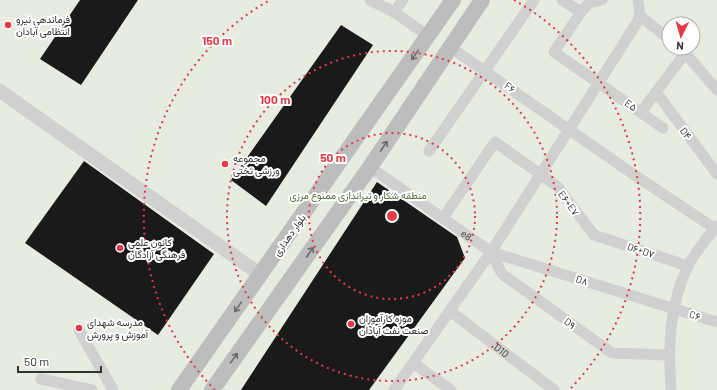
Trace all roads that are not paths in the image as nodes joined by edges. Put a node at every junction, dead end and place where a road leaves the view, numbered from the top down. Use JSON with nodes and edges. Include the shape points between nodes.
{"nodes":[{"id":1,"x":370,"y":0,"type":"edge"},
{"id":2,"x":403,"y":0,"type":"edge"},
{"id":3,"x":454,"y":0,"type":"edge"},
{"id":4,"x":482,"y":0,"type":"edge"},
{"id":5,"x":534,"y":0,"type":"edge"},
{"id":6,"x":562,"y":0,"type":"edge"},
{"id":7,"x":602,"y":0,"type":"edge"},
{"id":8,"x":638,"y":0,"type":"edge"},
{"id":9,"x":394,"y":12,"type":"junction"},
{"id":10,"x":581,"y":12,"type":"junction"},
{"id":11,"x":473,"y":13,"type":"junction"},
{"id":12,"x":640,"y":16,"type":"junction"},
{"id":13,"x":661,"y":33,"type":"edge"},
{"id":14,"x":428,"y":36,"type":"junction"},
{"id":15,"x":450,"y":47,"type":"junction"},
{"id":16,"x":679,"y":56,"type":"edge"},
{"id":17,"x":688,"y":56,"type":"edge"},
{"id":18,"x":485,"y":70,"type":"junction"},
{"id":19,"x":598,"y":83,"type":"junction"},
{"id":20,"x":717,"y":90,"type":"edge"},
{"id":21,"x":0,"y":92,"type":"edge"},
{"id":22,"x":656,"y":92,"type":"junction"},
{"id":23,"x":641,"y":112,"type":"junction"},
{"id":24,"x":663,"y":128,"type":"dead end"},
{"id":25,"x":569,"y":129,"type":"junction"},
{"id":26,"x":429,"y":151,"type":"dead end"},
{"id":27,"x":370,"y":167,"type":"junction"},
{"id":28,"x":541,"y":173,"type":"junction"},
{"id":29,"x":717,"y":174,"type":"edge"},
{"id":30,"x":443,"y":218,"type":"junction"},
{"id":31,"x":716,"y":228,"type":"edge"},
{"id":32,"x":594,"y":235,"type":"joint"},
{"id":33,"x":491,"y":252,"type":"junction"},
{"id":34,"x":688,"y":266,"type":"junction"},
{"id":35,"x":261,"y":275,"type":"junction"},
{"id":36,"x":673,"y":308,"type":"junction"},
{"id":37,"x":450,"y":311,"type":"junction"},
{"id":38,"x":717,"y":322,"type":"edge"},
{"id":39,"x":79,"y":330,"type":"dead end"},
{"id":40,"x":668,"y":355,"type":"junction"},
{"id":41,"x":413,"y":363,"type":"junction"},
{"id":42,"x":41,"y":379,"type":"dead end"},
{"id":43,"x":185,"y":388,"type":"edge"},
{"id":44,"x":92,"y":390,"type":"edge"},
{"id":45,"x":112,"y":390,"type":"edge"},
{"id":46,"x":212,"y":390,"type":"edge"},
{"id":47,"x":394,"y":390,"type":"edge"},
{"id":48,"x":452,"y":390,"type":"edge"},
{"id":49,"x":554,"y":390,"type":"edge"},
{"id":50,"x":671,"y":390,"type":"edge"}],
"edges":[{"from":1,"to":9,"type":"street"},
{"from":2,"to":9,"type":"street"},
{"from":3,"to":11,"type":"main road"},
{"from":3,"to":14,"type":"main road","name":"بلوار دهداری"},
{"from":4,"to":11,"type":"main road"},
{"from":5,"to":18,"type":"street"},
{"from":6,"to":10,"type":"street"},
{"from":7,"to":10,"type":"street","via":[[589,3]]},
{"from":8,"to":12,"type":"street"},
{"from":9,"to":14,"type":"street"},
{"from":10,"to":19,"type":"street","name":"E۵","via":[[554,52]]},
{"from":11,"to":15,"type":"main road"},
{"from":12,"to":13,"type":"street"},
{"from":12,"to":19,"type":"street"},
{"from":14,"to":35,"type":"main road","name":"بلوار دهداری","one_way":true},
{"from":15,"to":18,"type":"street","name":"F۶"},
{"from":27,"to":15,"type":"main road","one_way":true},
{"from":16,"to":22,"type":"street"},
{"from":17,"to":20,"type":"street"},
{"from":18,"to":25,"type":"street","name":"F۶"},
{"from":18,"to":26,"type":"street"},
{"from":19,"to":23,"type":"street","name":"E۵"},
{"from":19,"to":25,"type":"street"},
{"from":21,"to":35,"type":"street"},
{"from":22,"to":23,"type":"street"},
{"from":22,"to":29,"type":"street","name":"D۴"},
{"from":23,"to":24,"type":"street","name":"E۵"},
{"from":25,"to":28,"type":"street"},
{"from":25,"to":31,"type":"street","name":"F۶"},
{"from":27,"to":30,"type":"street","name":"e8"},
{"from":46,"to":27,"type":"main road","one_way":true},
{"from":28,"to":30,"type":"street","name":"E۶+E۷","via":[[495,142]]},
{"from":28,"to":32,"type":"street","name":"E۶+E۷","via":[[557,186]]},
{"from":28,"to":33,"type":"street"},
{"from":30,"to":33,"type":"street","name":"e8"},
{"from":31,"to":34,"type":"street"},
{"from":32,"to":34,"type":"street","name":"D۶+D۷"},
{"from":33,"to":36,"type":"street","name":"D۸"},
{"from":33,"to":37,"type":"street"},
{"from":33,"to":40,"type":"street","name":"D۹","via":[[502,274],[612,353]]},
{"from":34,"to":36,"type":"street"},
{"from":35,"to":43,"type":"main road","name":"بلوار دهداری","one_way":true},
{"from":36,"to":38,"type":"street","name":"C۶"},
{"from":36,"to":40,"type":"street"},
{"from":37,"to":41,"type":"street"},
{"from":37,"to":49,"type":"street","name":"D10"},
{"from":39,"to":45,"type":"street"},
{"from":40,"to":50,"type":"street"},
{"from":41,"to":47,"type":"street"},
{"from":41,"to":48,"type":"street"},
{"from":42,"to":44,"type":"street"}]}
